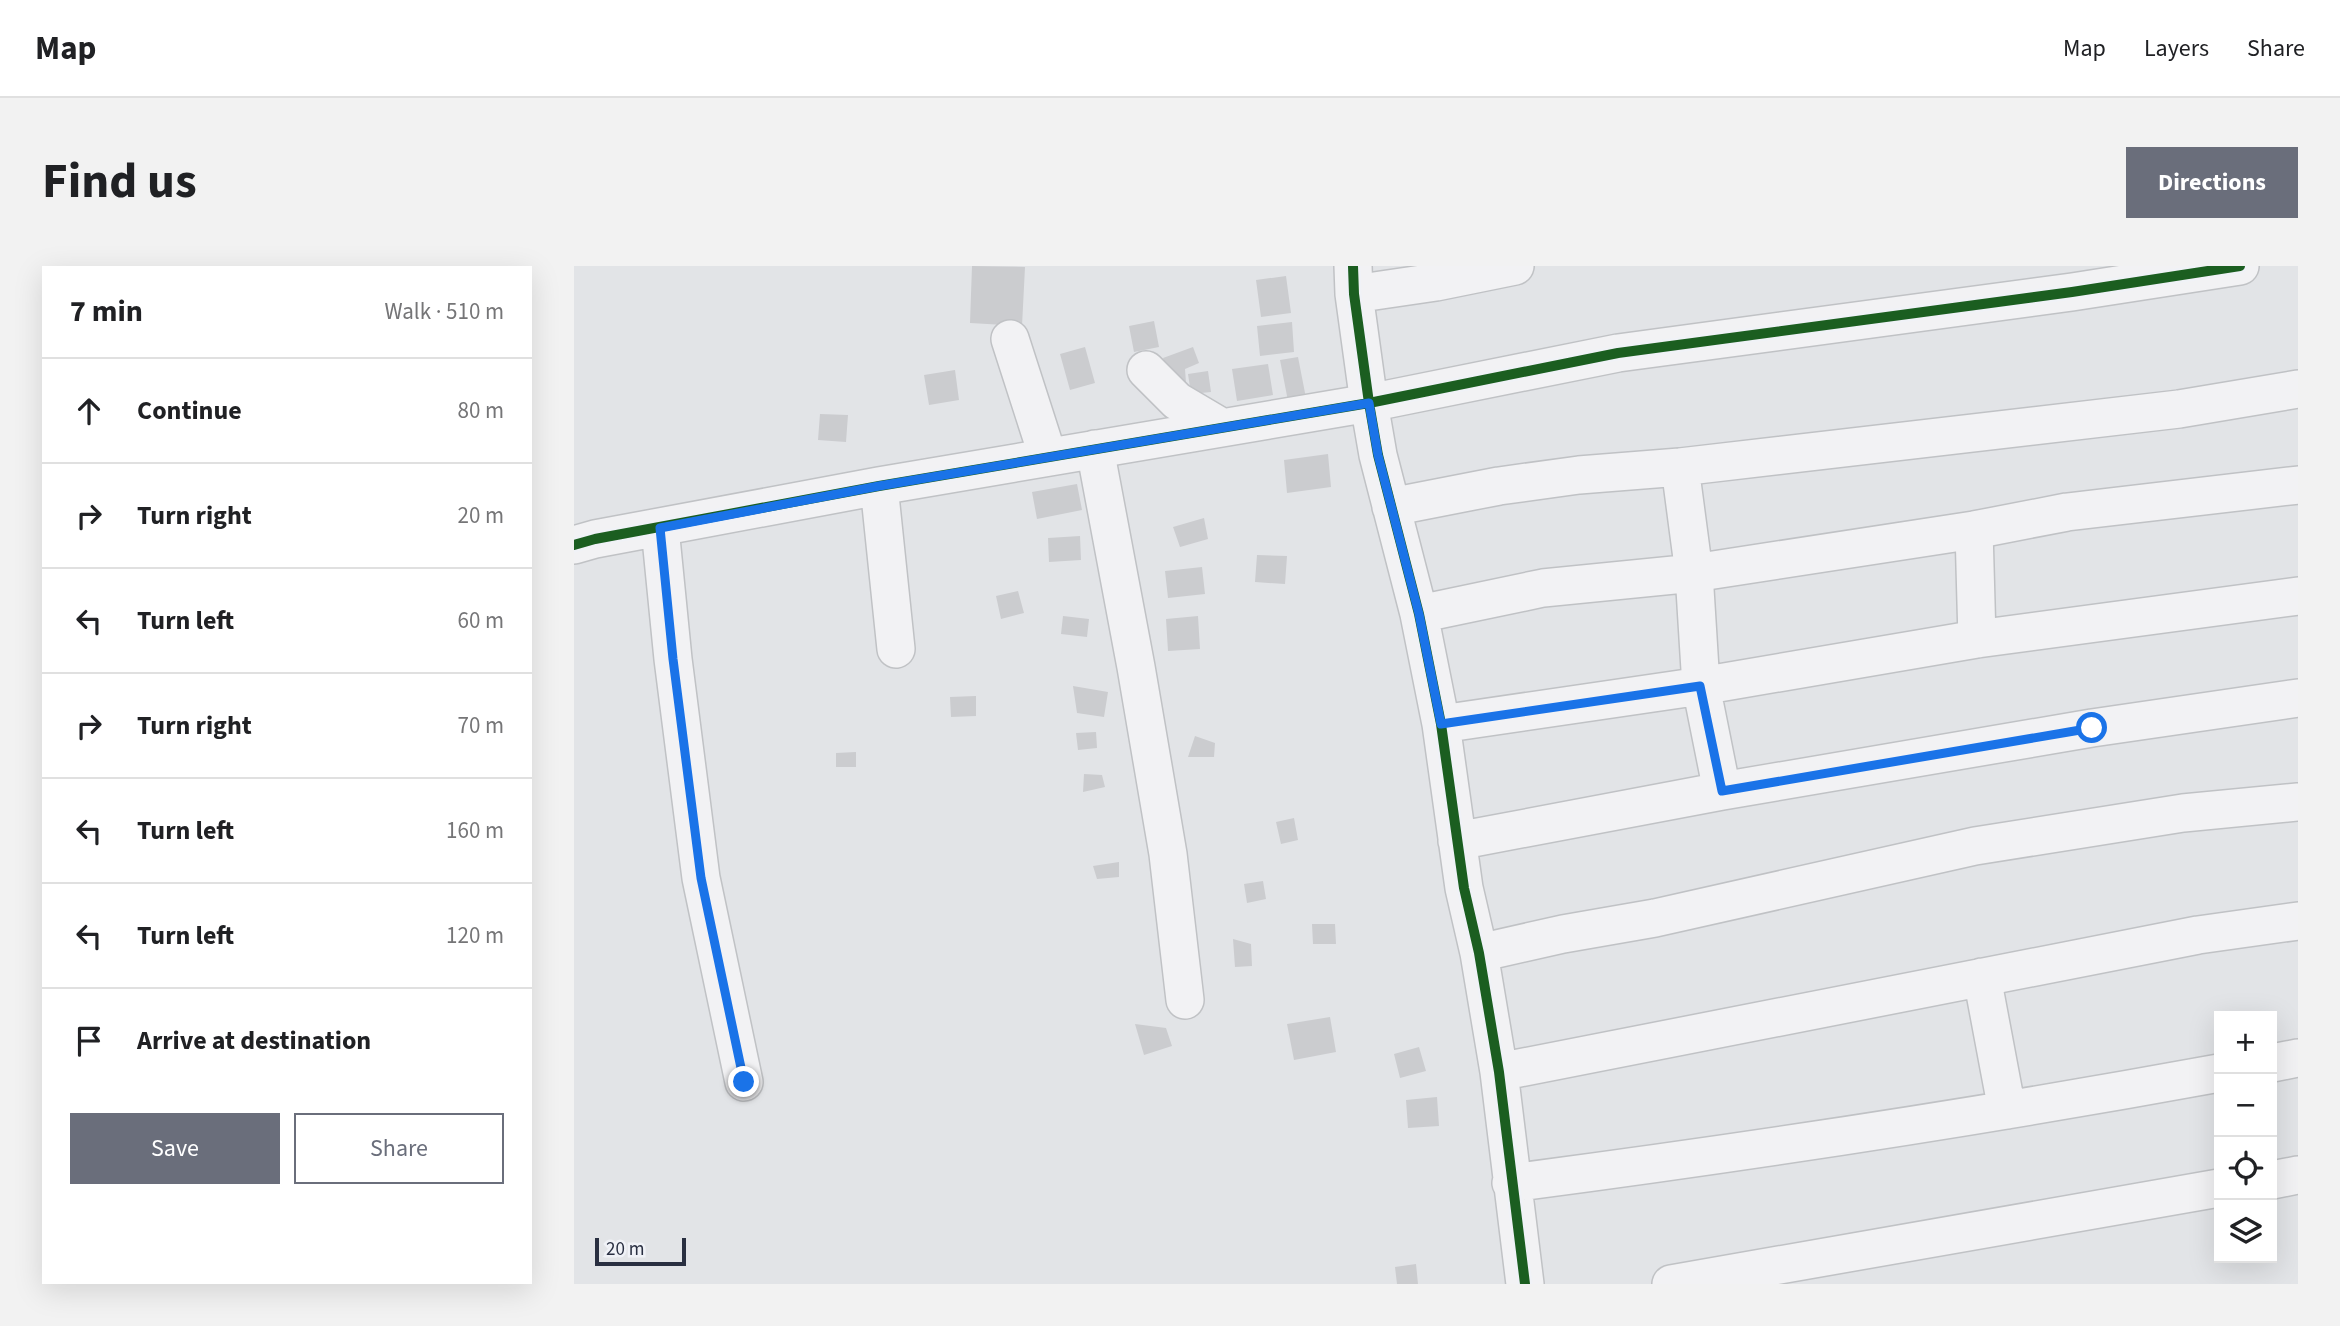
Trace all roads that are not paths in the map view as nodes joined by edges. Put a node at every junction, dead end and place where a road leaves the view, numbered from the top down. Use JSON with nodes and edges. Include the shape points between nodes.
{"nodes":[{"id":1,"x":1515,"y":266,"type":"edge"},
{"id":2,"x":2240,"y":266,"type":"edge"},
{"id":3,"x":1354,"y":280,"type":"edge"},
{"id":4,"x":1010,"y":339,"type":"dead end"},
{"id":5,"x":1146,"y":370,"type":"dead end"},
{"id":6,"x":2298,"y":389,"type":"edge"},
{"id":7,"x":1369,"y":403,"type":"junction"},
{"id":8,"x":1221,"y":427,"type":"junction"},
{"id":9,"x":1095,"y":449,"type":"junction"},
{"id":10,"x":1048,"y":457,"type":"junction"},
{"id":11,"x":1680,"y":467,"type":"junction"},
{"id":12,"x":2298,"y":485,"type":"edge"},
{"id":13,"x":879,"y":486,"type":"junction"},
{"id":14,"x":1391,"y":507,"type":"junction"},
{"id":15,"x":660,"y":528,"type":"junction"},
{"id":16,"x":1974,"y":530,"type":"junction"},
{"id":17,"x":574,"y":545,"type":"edge"},
{"id":18,"x":1694,"y":573,"type":"junction"},
{"id":19,"x":2298,"y":596,"type":"edge"},
{"id":20,"x":1419,"y":614,"type":"junction"},
{"id":21,"x":1977,"y":639,"type":"junction"},
{"id":22,"x":896,"y":649,"type":"dead end"},
{"id":23,"x":1700,"y":686,"type":"junction"},
{"id":24,"x":2298,"y":698,"type":"edge"},
{"id":25,"x":1441,"y":724,"type":"junction"},
{"id":26,"x":1722,"y":791,"type":"junction"},
{"id":27,"x":2298,"y":802,"type":"edge"},
{"id":28,"x":1457,"y":841,"type":"junction"},
{"id":29,"x":2298,"y":921,"type":"edge"},
{"id":30,"x":1479,"y":953,"type":"junction"},
{"id":31,"x":1982,"y":977,"type":"junction"},
{"id":32,"x":1185,"y":1000,"type":"dead end"},
{"id":33,"x":2298,"y":1058,"type":"edge"},
{"id":34,"x":2277,"y":1062,"type":"edge"},
{"id":35,"x":1499,"y":1072,"type":"junction"},
{"id":36,"x":2214,"y":1074,"type":"edge"},
{"id":37,"x":744,"y":1082,"type":"dead end"},
{"id":38,"x":2007,"y":1110,"type":"junction"},
{"id":39,"x":2298,"y":1175,"type":"edge"},
{"id":40,"x":2277,"y":1179,"type":"edge"},
{"id":41,"x":1511,"y":1183,"type":"junction"},
{"id":42,"x":2214,"y":1189,"type":"edge"},
{"id":43,"x":1525,"y":1284,"type":"edge"},
{"id":44,"x":1671,"y":1284,"type":"edge"}],
"edges":[{"from":1,"to":3,"type":"street","via":[[1436,282]]},
{"from":2,"to":7,"type":"street","via":[[1618,353]]},
{"from":3,"to":7,"type":"street"},
{"from":4,"to":10,"type":"street"},
{"from":5,"to":8,"type":"street","via":[[1177,401]]},
{"from":6,"to":11,"type":"street","via":[[2179,409]]},
{"from":7,"to":8,"type":"street"},
{"from":7,"to":14,"type":"street"},
{"from":8,"to":9,"type":"street"},
{"from":9,"to":10,"type":"street"},
{"from":9,"to":32,"type":"street","via":[[1168,854]]},
{"from":10,"to":13,"type":"street"},
{"from":11,"to":14,"type":"street","via":[[1499,486]]},
{"from":11,"to":18,"type":"street"},
{"from":12,"to":16,"type":"street","via":[[2067,512]]},
{"from":13,"to":15,"type":"street"},
{"from":13,"to":22,"type":"street"},
{"from":14,"to":20,"type":"street"},
{"from":15,"to":17,"type":"street"},
{"from":15,"to":37,"type":"street","via":[[701,878]]},
{"from":16,"to":18,"type":"street"},
{"from":16,"to":21,"type":"street"},
{"from":18,"to":20,"type":"street","via":[[1543,588]]},
{"from":18,"to":23,"type":"street"},
{"from":19,"to":21,"type":"street"},
{"from":20,"to":25,"type":"street"},
{"from":21,"to":23,"type":"street"},
{"from":23,"to":25,"type":"street"},
{"from":23,"to":26,"type":"street"},
{"from":24,"to":26,"type":"street"},
{"from":25,"to":28,"type":"street"},
{"from":26,"to":28,"type":"street"},
{"from":27,"to":30,"type":"street","via":[[2183,813],[1975,846]]},
{"from":28,"to":30,"type":"street"},
{"from":29,"to":31,"type":"street","via":[[2198,935]]},
{"from":30,"to":35,"type":"street"},
{"from":31,"to":35,"type":"street"},
{"from":31,"to":38,"type":"street"},
{"from":33,"to":34,"type":"street"},
{"from":35,"to":41,"type":"street"},
{"from":36,"to":38,"type":"street"},
{"from":38,"to":41,"type":"street"},
{"from":39,"to":40,"type":"street"},
{"from":41,"to":43,"type":"street"},
{"from":42,"to":44,"type":"street"}]}
